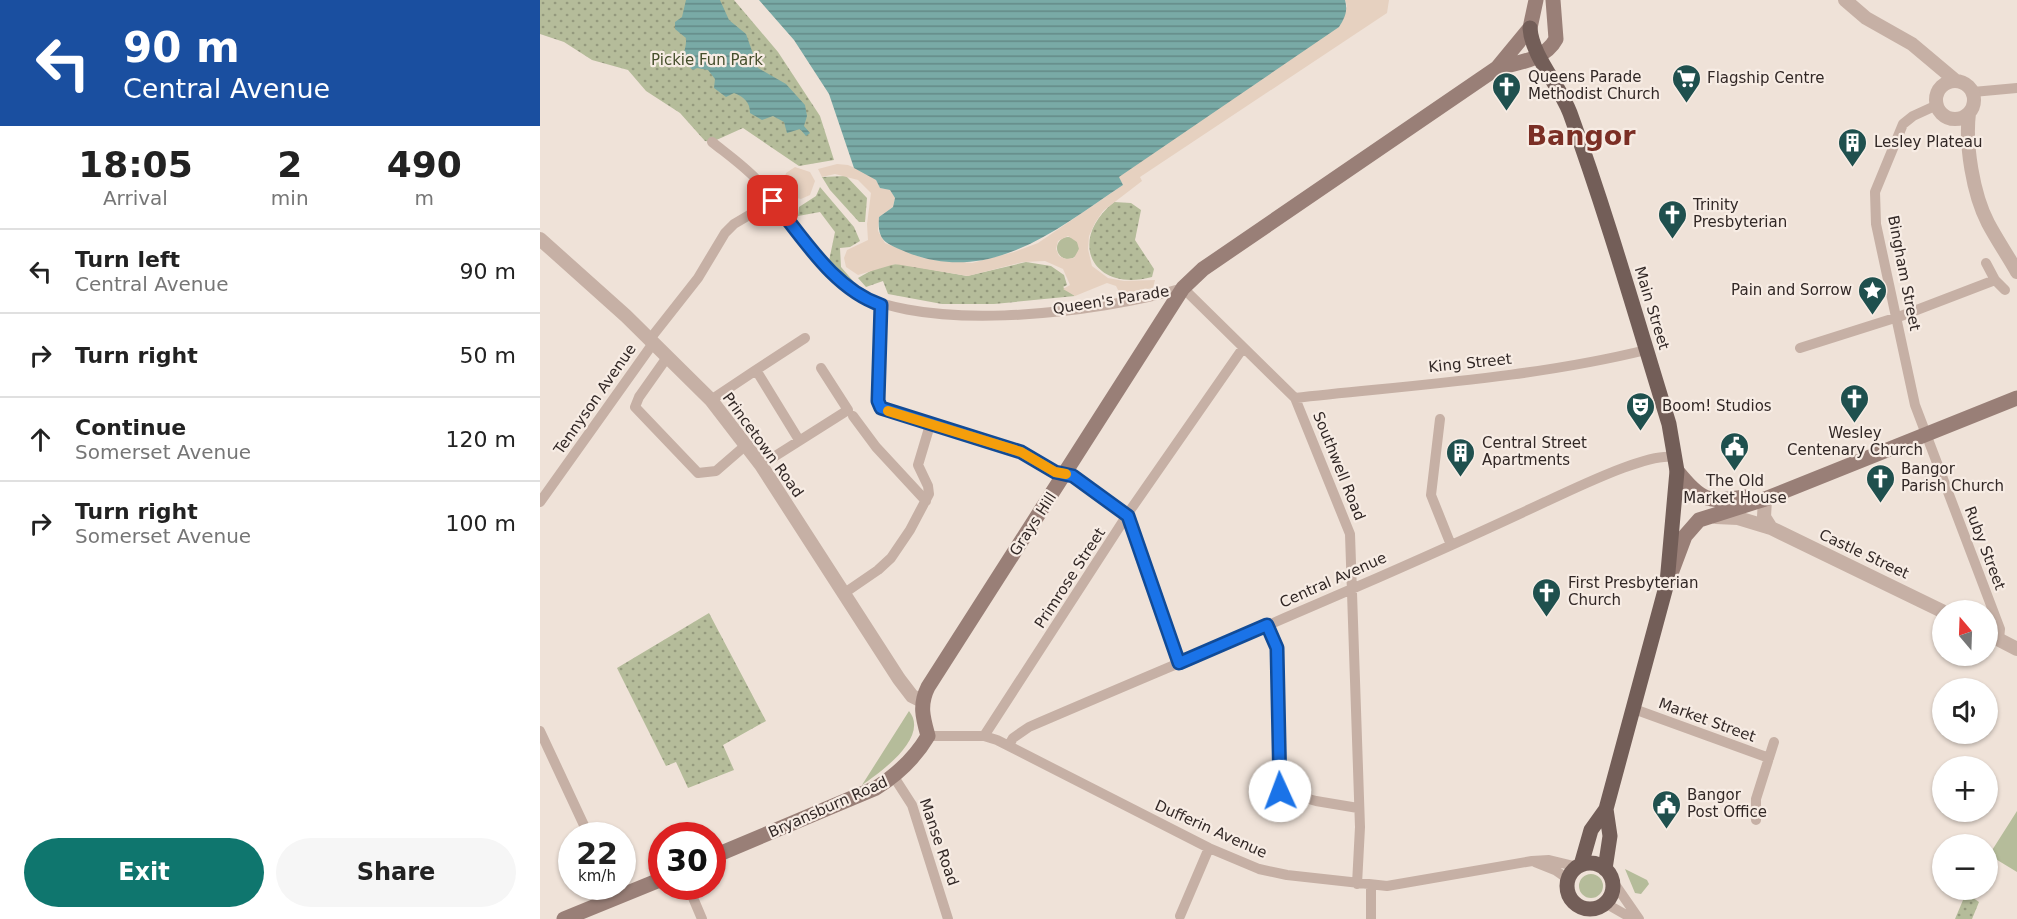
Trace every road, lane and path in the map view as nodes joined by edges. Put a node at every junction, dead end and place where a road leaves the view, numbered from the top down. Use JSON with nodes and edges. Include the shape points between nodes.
{"nodes":[{"id":1,"x":1536,"y":0,"type":"edge"},
{"id":2,"x":1553,"y":0,"type":"edge"},
{"id":3,"x":1845,"y":0,"type":"edge"},
{"id":4,"x":1530,"y":28,"type":"junction"},
{"id":5,"x":1538,"y":56,"type":"junction"},
{"id":6,"x":1497,"y":68,"type":"junction"},
{"id":7,"x":1956,"y":81,"type":"junction"},
{"id":8,"x":2017,"y":88,"type":"edge"},
{"id":9,"x":1973,"y":92,"type":"junction"},
{"id":10,"x":1937,"y":105,"type":"junction"},
{"id":11,"x":1969,"y":113,"type":"junction"},
{"id":12,"x":712,"y":142,"type":"dead end"},
{"id":13,"x":773,"y":201,"type":"junction"},
{"id":14,"x":540,"y":239,"type":"edge"},
{"id":15,"x":1986,"y":263,"type":"dead end"},
{"id":16,"x":2017,"y":272,"type":"edge"},
{"id":17,"x":1995,"y":280,"type":"junction"},
{"id":18,"x":1183,"y":288,"type":"junction"},
{"id":19,"x":2005,"y":290,"type":"dead end"},
{"id":20,"x":881,"y":305,"type":"junction"},
{"id":21,"x":1895,"y":317,"type":"junction"},
{"id":22,"x":805,"y":338,"type":"dead end"},
{"id":23,"x":652,"y":340,"type":"junction"},
{"id":24,"x":1243,"y":348,"type":"junction"},
{"id":25,"x":1800,"y":348,"type":"dead end"},
{"id":26,"x":1646,"y":350,"type":"junction"},
{"id":27,"x":668,"y":356,"type":"junction"},
{"id":28,"x":820,"y":368,"type":"dead end"},
{"id":29,"x":756,"y":369,"type":"junction"},
{"id":30,"x":1295,"y":398,"type":"junction"},
{"id":31,"x":2017,"y":398,"type":"edge"},
{"id":32,"x":711,"y":400,"type":"junction"},
{"id":33,"x":853,"y":416,"type":"dead end"},
{"id":34,"x":1440,"y":419,"type":"dead end"},
{"id":35,"x":930,"y":425,"type":"junction"},
{"id":36,"x":1924,"y":435,"type":"junction"},
{"id":37,"x":800,"y":440,"type":"junction"},
{"id":38,"x":746,"y":444,"type":"junction"},
{"id":39,"x":1677,"y":464,"type":"junction"},
{"id":40,"x":761,"y":465,"type":"junction"},
{"id":41,"x":1065,"y":474,"type":"junction"},
{"id":42,"x":1781,"y":492,"type":"junction"},
{"id":43,"x":1765,"y":500,"type":"junction"},
{"id":44,"x":926,"y":501,"type":"junction"},
{"id":45,"x":540,"y":502,"type":"edge"},
{"id":46,"x":1128,"y":516,"type":"junction"},
{"id":47,"x":1705,"y":517,"type":"junction"},
{"id":48,"x":1771,"y":528,"type":"junction"},
{"id":49,"x":1451,"y":545,"type":"junction"},
{"id":50,"x":1667,"y":583,"type":"junction"},
{"id":51,"x":1353,"y":589,"type":"junction"},
{"id":52,"x":843,"y":594,"type":"junction"},
{"id":53,"x":1989,"y":600,"type":"edge"},
{"id":54,"x":1932,"y":606,"type":"edge"},
{"id":55,"x":1267,"y":625,"type":"junction"},
{"id":56,"x":1998,"y":640,"type":"edge"},
{"id":57,"x":2017,"y":649,"type":"edge"},
{"id":58,"x":1179,"y":663,"type":"junction"},
{"id":59,"x":922,"y":700,"type":"junction"},
{"id":60,"x":1634,"y":709,"type":"junction"},
{"id":61,"x":540,"y":731,"type":"edge"},
{"id":62,"x":928,"y":735,"type":"junction"},
{"id":63,"x":984,"y":736,"type":"junction"},
{"id":64,"x":1774,"y":742,"type":"dead end"},
{"id":65,"x":1009,"y":745,"type":"junction"},
{"id":66,"x":1769,"y":758,"type":"junction"},
{"id":67,"x":894,"y":777,"type":"junction"},
{"id":68,"x":1358,"y":808,"type":"junction"},
{"id":69,"x":1606,"y":809,"type":"junction"},
{"id":70,"x":1756,"y":820,"type":"dead end"},
{"id":71,"x":582,"y":822,"type":"edge"},
{"id":72,"x":1209,"y":848,"type":"junction"},
{"id":73,"x":726,"y":851,"type":"edge"},
{"id":74,"x":1576,"y":871,"type":"junction"},
{"id":75,"x":1608,"y":875,"type":"junction"},
{"id":76,"x":1356,"y":884,"type":"junction"},
{"id":77,"x":1371,"y":885,"type":"junction"},
{"id":78,"x":599,"y":900,"type":"edge"},
{"id":79,"x":694,"y":900,"type":"edge"},
{"id":80,"x":1573,"y":901,"type":"junction"},
{"id":81,"x":1601,"y":909,"type":"edge"},
{"id":82,"x":1180,"y":916,"type":"dead end"},
{"id":83,"x":1637,"y":917,"type":"edge"},
{"id":84,"x":564,"y":919,"type":"edge"},
{"id":85,"x":702,"y":919,"type":"edge"},
{"id":86,"x":948,"y":919,"type":"edge"},
{"id":87,"x":1371,"y":919,"type":"edge"},
{"id":88,"x":1571,"y":919,"type":"edge"}],
"edges":[{"from":1,"to":4,"type":"main road"},
{"from":2,"to":5,"type":"main road","via":[[1556,39]]},
{"from":3,"to":7,"type":"street","via":[[1866,18],[1912,44]]},
{"from":4,"to":5,"type":"main road","name":"Main Street","via":[[1532,46]]},
{"from":4,"to":6,"type":"main road"},
{"from":5,"to":6,"type":"main road"},
{"from":5,"to":26,"type":"main road","name":"Main Street","via":[[1569,109]]},
{"from":6,"to":18,"type":"main road","name":"Queen's Parade","via":[[1203,269]]},
{"from":7,"to":9,"type":"street"},
{"from":7,"to":10,"type":"street","via":[[1940,88]]},
{"from":8,"to":9,"type":"street"},
{"from":9,"to":11,"type":"street"},
{"from":10,"to":11,"type":"street","via":[[1952,119]]},
{"from":10,"to":21,"type":"street","name":"Bingham Street","via":[[1903,124],[1875,192],[1876,224]]},
{"from":11,"to":16,"type":"street","via":[[1966,133],[1984,212]]},
{"from":12,"to":13,"type":"street","name":"Queen's Parade","via":[[754,177]]},
{"from":13,"to":20,"type":"street","name":"Queen's Parade","via":[[838,279],[865,299]]},
{"from":13,"to":23,"type":"street","name":"Tennyson Avenue","via":[[725,233],[698,278]]},
{"from":14,"to":23,"type":"street","name":"Princetown Road"},
{"from":15,"to":17,"type":"street"},
{"from":17,"to":19,"type":"street"},
{"from":17,"to":21,"type":"street"},
{"from":18,"to":20,"type":"street","name":"Queen's Parade","via":[[1077,308],[976,317],[932,315]]},
{"from":18,"to":24,"type":"street","name":"Southwell Road"},
{"from":18,"to":41,"type":"main road","name":"Grays Hill"},
{"from":20,"to":35,"type":"street","via":[[878,403],[883,409]]},
{"from":21,"to":25,"type":"street"},
{"from":21,"to":36,"type":"street","name":"Bingham Street"},
{"from":22,"to":29,"type":"street"},
{"from":23,"to":27,"type":"street","name":"Princetown Road"},
{"from":23,"to":45,"type":"street","name":"Tennyson Avenue"},
{"from":24,"to":30,"type":"street","name":"Southwell Road"},
{"from":24,"to":46,"type":"street","name":"Primrose Street"},
{"from":26,"to":30,"type":"street","name":"King Street","via":[[1530,372]]},
{"from":26,"to":39,"type":"main road","name":"Main Street"},
{"from":27,"to":32,"type":"street","name":"Princetown Road"},
{"from":27,"to":38,"type":"street","via":[[635,407],[698,473],[716,471]]},
{"from":28,"to":37,"type":"street","via":[[848,410]]},
{"from":29,"to":32,"type":"street"},
{"from":29,"to":37,"type":"street"},
{"from":30,"to":51,"type":"street","name":"Southwell Road","via":[[1350,534]]},
{"from":31,"to":36,"type":"main road"},
{"from":32,"to":38,"type":"street","name":"Princetown Road"},
{"from":33,"to":44,"type":"street"},
{"from":34,"to":49,"type":"street","via":[[1431,495]]},
{"from":35,"to":41,"type":"street","via":[[1021,452]]},
{"from":35,"to":44,"type":"street","via":[[918,465],[928,486]]},
{"from":36,"to":42,"type":"main road"},
{"from":36,"to":53,"type":"street","name":"Ruby Street"},
{"from":37,"to":40,"type":"street"},
{"from":38,"to":40,"type":"street","name":"Princetown Road"},
{"from":39,"to":42,"type":"main road","via":[[1695,492],[1712,501]]},
{"from":39,"to":49,"type":"street","name":"Central Avenue","via":[[1668,455],[1620,470]]},
{"from":39,"to":50,"type":"main road","name":"Main Street"},
{"from":40,"to":52,"type":"street","name":"Princetown Road"},
{"from":41,"to":46,"type":"street","via":[[1103,495]]},
{"from":41,"to":59,"type":"main road","name":"Grays Hill"},
{"from":42,"to":43,"type":"main road"},
{"from":43,"to":47,"type":"main road"},
{"from":43,"to":48,"type":"street","via":[[1764,517]]},
{"from":44,"to":52,"type":"street","via":[[891,558]]},
{"from":46,"to":58,"type":"street"},
{"from":46,"to":63,"type":"street","name":"Primrose Street"},
{"from":47,"to":48,"type":"street","name":"Castle Street","via":[[1728,516]]},
{"from":47,"to":50,"type":"main road","name":"Main Street","via":[[1690,527]]},
{"from":48,"to":54,"type":"street","name":"Castle Street"},
{"from":49,"to":51,"type":"street","name":"Central Avenue"},
{"from":50,"to":60,"type":"main road","name":"Main Street"},
{"from":51,"to":55,"type":"street","name":"Central Avenue"},
{"from":51,"to":68,"type":"street","name":"Southwell Road"},
{"from":52,"to":59,"type":"street","name":"Princetown Road","via":[[899,679],[912,696]]},
{"from":55,"to":58,"type":"street","name":"Central Avenue"},
{"from":55,"to":68,"type":"street","via":[[1277,648],[1280,791]]},
{"from":56,"to":57,"type":"street"},
{"from":58,"to":65,"type":"street","name":"Central Avenue","via":[[1023,730]]},
{"from":59,"to":62,"type":"main road"},
{"from":60,"to":66,"type":"street","name":"Market Street"},
{"from":60,"to":69,"type":"main road","name":"Main Street"},
{"from":61,"to":71,"type":"street"},
{"from":62,"to":63,"type":"street","name":"Dufferin Avenue"},
{"from":62,"to":67,"type":"main road","name":"Bryansburn Road"},
{"from":63,"to":65,"type":"street","name":"Dufferin Avenue"},
{"from":64,"to":66,"type":"street"},
{"from":65,"to":72,"type":"street","name":"Dufferin Avenue"},
{"from":66,"to":70,"type":"street","via":[[1756,799]]},
{"from":67,"to":73,"type":"main road","name":"Bryansburn Road","via":[[859,796]]},
{"from":67,"to":86,"type":"street","name":"Manse Road","via":[[912,805]]},
{"from":68,"to":76,"type":"street","name":"Southwell Road"},
{"from":69,"to":74,"type":"main road","name":"Main Street","via":[[1591,830]]},
{"from":69,"to":75,"type":"main road","name":"Main Street","via":[[1610,836]]},
{"from":72,"to":76,"type":"street","name":"Dufferin Avenue","via":[[1259,868]]},
{"from":72,"to":82,"type":"street"},
{"from":74,"to":75,"type":"main road","via":[[1594,864]]},
{"from":74,"to":77,"type":"street","name":"Dufferin Avenue","via":[[1555,870],[1532,861],[1388,886]]},
{"from":74,"to":80,"type":"main road","via":[[1568,891]]},
{"from":75,"to":81,"type":"main road","via":[[1611,893]]},
{"from":75,"to":83,"type":"street"},
{"from":76,"to":77,"type":"street","name":"Dufferin Avenue"},
{"from":77,"to":87,"type":"street"},
{"from":78,"to":84,"type":"main road"},
{"from":79,"to":85,"type":"street"},
{"from":80,"to":81,"type":"main road","via":[[1589,909]]},
{"from":80,"to":88,"type":"main road"},
{"from":81,"to":83,"type":"street"}]}
